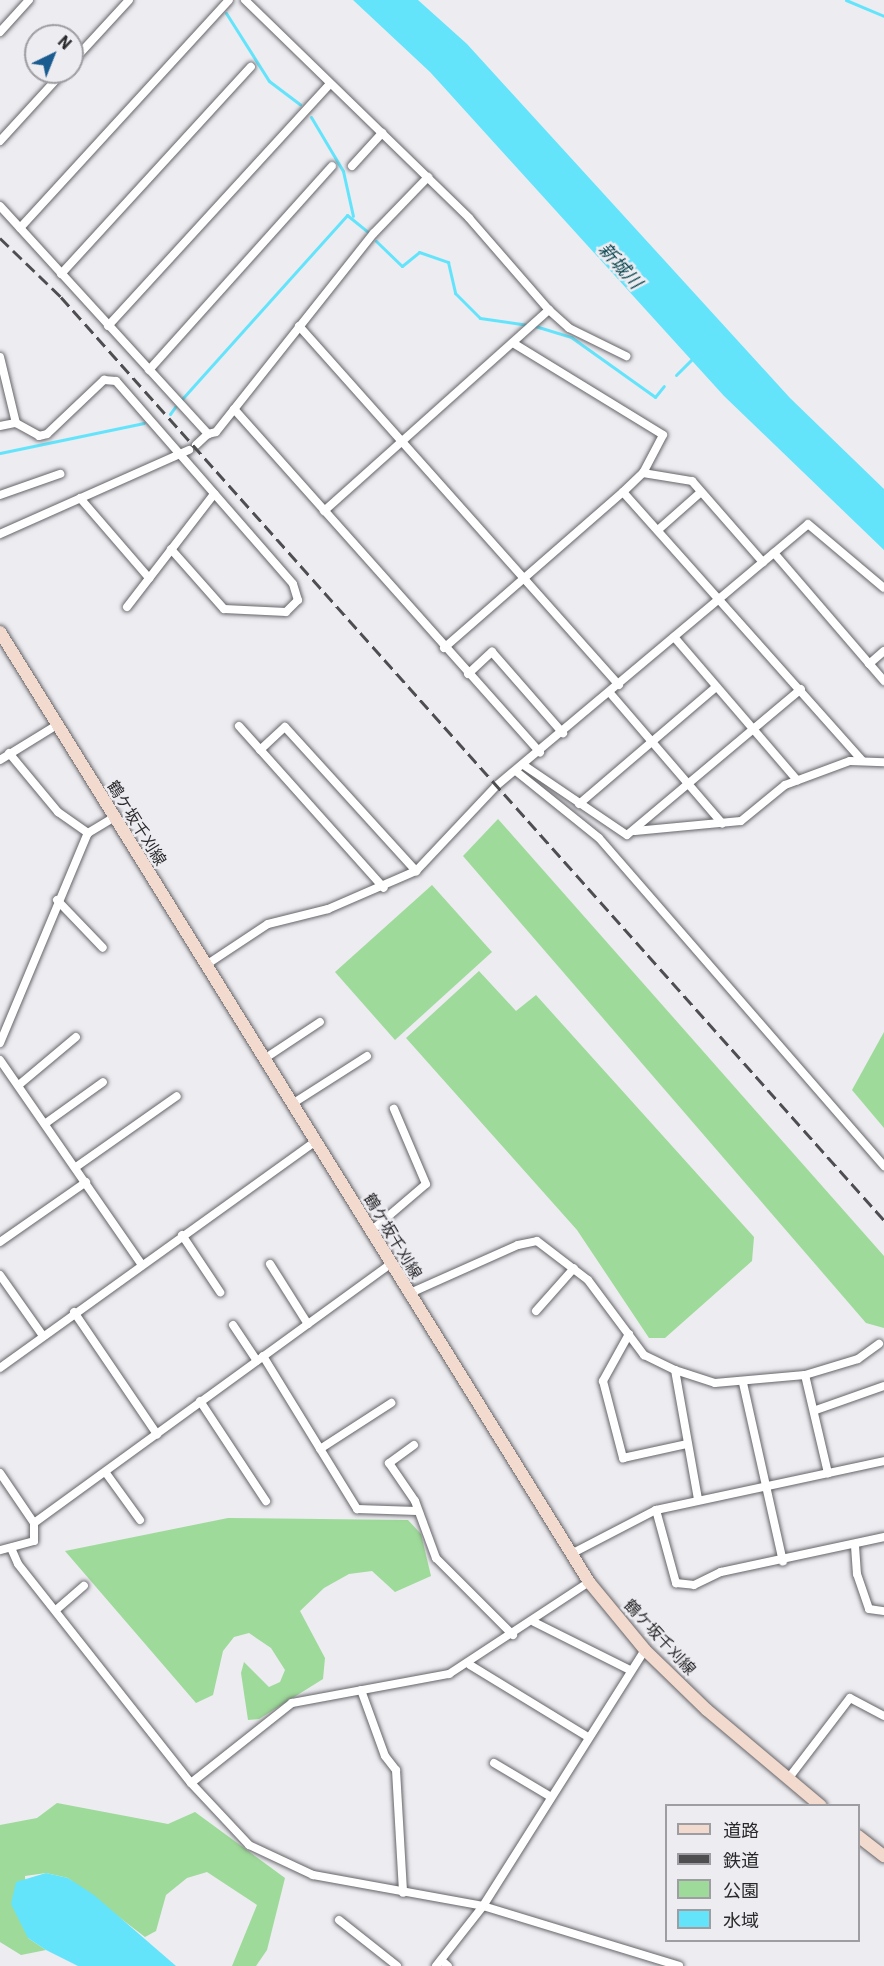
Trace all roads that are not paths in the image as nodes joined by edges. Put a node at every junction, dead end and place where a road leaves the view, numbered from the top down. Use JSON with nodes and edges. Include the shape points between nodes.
{"nodes":[{"id":1,"x":29,"y":0,"type":"edge"},
{"id":2,"x":129,"y":0,"type":"edge"},
{"id":3,"x":229,"y":0,"type":"edge"},
{"id":4,"x":245,"y":0,"type":"edge"},
{"id":5,"x":0,"y":32,"type":"edge"},
{"id":6,"x":84,"y":49,"type":"edge"},
{"id":7,"x":251,"y":67,"type":"dead end"},
{"id":8,"x":52,"y":84,"type":"edge"},
{"id":9,"x":330,"y":84,"type":"junction"},
{"id":10,"x":382,"y":133,"type":"junction"},
{"id":11,"x":0,"y":141,"type":"edge"},
{"id":12,"x":332,"y":166,"type":"dead end"},
{"id":13,"x":352,"y":166,"type":"dead end"},
{"id":14,"x":428,"y":177,"type":"junction"},
{"id":15,"x":0,"y":206,"type":"edge"},
{"id":16,"x":20,"y":228,"type":"junction"},
{"id":17,"x":62,"y":274,"type":"junction"},
{"id":18,"x":549,"y":310,"type":"junction"},
{"id":19,"x":108,"y":326,"type":"junction"},
{"id":20,"x":299,"y":326,"type":"junction"},
{"id":21,"x":513,"y":342,"type":"junction"},
{"id":22,"x":626,"y":356,"type":"dead end"},
{"id":23,"x":0,"y":357,"type":"edge"},
{"id":24,"x":149,"y":370,"type":"junction"},
{"id":25,"x":234,"y":409,"type":"junction"},
{"id":26,"x":16,"y":423,"type":"junction"},
{"id":27,"x":0,"y":426,"type":"edge"},
{"id":28,"x":208,"y":434,"type":"junction"},
{"id":29,"x":402,"y":442,"type":"junction"},
{"id":30,"x":189,"y":450,"type":"junction"},
{"id":31,"x":643,"y":473,"type":"junction"},
{"id":32,"x":60,"y":474,"type":"dead end"},
{"id":33,"x":623,"y":492,"type":"junction"},
{"id":34,"x":702,"y":492,"type":"junction"},
{"id":35,"x":214,"y":494,"type":"junction"},
{"id":36,"x":0,"y":495,"type":"edge"},
{"id":37,"x":80,"y":498,"type":"junction"},
{"id":38,"x":324,"y":512,"type":"junction"},
{"id":39,"x":658,"y":530,"type":"junction"},
{"id":40,"x":0,"y":534,"type":"edge"},
{"id":41,"x":171,"y":549,"type":"junction"},
{"id":42,"x":774,"y":553,"type":"junction"},
{"id":43,"x":763,"y":562,"type":"junction"},
{"id":44,"x":149,"y":578,"type":"junction"},
{"id":45,"x":524,"y":580,"type":"junction"},
{"id":46,"x":884,"y":588,"type":"edge"},
{"id":47,"x":721,"y":598,"type":"junction"},
{"id":48,"x":127,"y":607,"type":"dead end"},
{"id":49,"x":0,"y":632,"type":"edge"},
{"id":50,"x":674,"y":637,"type":"junction"},
{"id":51,"x":444,"y":648,"type":"junction"},
{"id":52,"x":884,"y":651,"type":"edge"},
{"id":53,"x":869,"y":664,"type":"junction"},
{"id":54,"x":468,"y":674,"type":"junction"},
{"id":55,"x":884,"y":681,"type":"edge"},
{"id":56,"x":619,"y":685,"type":"junction"},
{"id":57,"x":716,"y":687,"type":"junction"},
{"id":58,"x":801,"y":689,"type":"junction"},
{"id":59,"x":610,"y":693,"type":"junction"},
{"id":60,"x":57,"y":724,"type":"junction"},
{"id":61,"x":239,"y":726,"type":"dead end"},
{"id":62,"x":754,"y":729,"type":"junction"},
{"id":63,"x":563,"y":733,"type":"junction"},
{"id":64,"x":652,"y":742,"type":"junction"},
{"id":65,"x":260,"y":750,"type":"junction"},
{"id":66,"x":9,"y":753,"type":"junction"},
{"id":67,"x":540,"y":753,"type":"junction"},
{"id":68,"x":0,"y":760,"type":"edge"},
{"id":69,"x":862,"y":760,"type":"junction"},
{"id":70,"x":884,"y":762,"type":"edge"},
{"id":71,"x":525,"y":766,"type":"junction"},
{"id":72,"x":517,"y":772,"type":"junction"},
{"id":73,"x":797,"y":780,"type":"junction"},
{"id":74,"x":689,"y":784,"type":"junction"},
{"id":75,"x":579,"y":804,"type":"junction"},
{"id":76,"x":115,"y":817,"type":"junction"},
{"id":77,"x":722,"y":823,"type":"junction"},
{"id":78,"x":635,"y":831,"type":"junction"},
{"id":79,"x":88,"y":833,"type":"junction"},
{"id":80,"x":416,"y":871,"type":"junction"},
{"id":81,"x":384,"y":888,"type":"junction"},
{"id":82,"x":57,"y":900,"type":"junction"},
{"id":83,"x":103,"y":948,"type":"dead end"},
{"id":84,"x":206,"y":965,"type":"junction"},
{"id":85,"x":320,"y":1022,"type":"dead end"},
{"id":86,"x":76,"y":1037,"type":"dead end"},
{"id":87,"x":0,"y":1043,"type":"edge"},
{"id":88,"x":367,"y":1056,"type":"dead end"},
{"id":89,"x":264,"y":1059,"type":"junction"},
{"id":90,"x":0,"y":1060,"type":"edge"},
{"id":91,"x":103,"y":1082,"type":"dead end"},
{"id":92,"x":20,"y":1084,"type":"junction"},
{"id":93,"x":177,"y":1095,"type":"dead end"},
{"id":94,"x":292,"y":1104,"type":"junction"},
{"id":95,"x":394,"y":1109,"type":"dead end"},
{"id":96,"x":46,"y":1123,"type":"junction"},
{"id":97,"x":315,"y":1142,"type":"junction"},
{"id":98,"x":884,"y":1166,"type":"edge"},
{"id":99,"x":76,"y":1167,"type":"junction"},
{"id":100,"x":86,"y":1182,"type":"junction"},
{"id":101,"x":371,"y":1231,"type":"junction"},
{"id":102,"x":182,"y":1235,"type":"junction"},
{"id":103,"x":0,"y":1242,"type":"edge"},
{"id":104,"x":141,"y":1264,"type":"junction"},
{"id":105,"x":270,"y":1264,"type":"dead end"},
{"id":106,"x":390,"y":1264,"type":"junction"},
{"id":107,"x":574,"y":1268,"type":"junction"},
{"id":108,"x":0,"y":1275,"type":"edge"},
{"id":109,"x":220,"y":1292,"type":"dead end"},
{"id":110,"x":408,"y":1294,"type":"junction"},
{"id":111,"x":536,"y":1311,"type":"dead end"},
{"id":112,"x":74,"y":1312,"type":"junction"},
{"id":113,"x":308,"y":1324,"type":"junction"},
{"id":114,"x":233,"y":1325,"type":"dead end"},
{"id":115,"x":629,"y":1334,"type":"junction"},
{"id":116,"x":43,"y":1336,"type":"junction"},
{"id":117,"x":879,"y":1344,"type":"dead end"},
{"id":118,"x":260,"y":1359,"type":"junction"},
{"id":119,"x":0,"y":1368,"type":"edge"},
{"id":120,"x":675,"y":1371,"type":"junction"},
{"id":121,"x":805,"y":1375,"type":"junction"},
{"id":122,"x":743,"y":1383,"type":"junction"},
{"id":123,"x":884,"y":1386,"type":"edge"},
{"id":124,"x":201,"y":1401,"type":"junction"},
{"id":125,"x":391,"y":1403,"type":"dead end"},
{"id":126,"x":816,"y":1410,"type":"junction"},
{"id":127,"x":156,"y":1434,"type":"junction"},
{"id":128,"x":414,"y":1444,"type":"dead end"},
{"id":129,"x":687,"y":1444,"type":"junction"},
{"id":130,"x":320,"y":1449,"type":"junction"},
{"id":131,"x":884,"y":1461,"type":"edge"},
{"id":132,"x":0,"y":1473,"type":"edge"},
{"id":133,"x":106,"y":1473,"type":"junction"},
{"id":134,"x":828,"y":1473,"type":"junction"},
{"id":135,"x":764,"y":1485,"type":"junction"},
{"id":136,"x":698,"y":1499,"type":"junction"},
{"id":137,"x":266,"y":1500,"type":"dead end"},
{"id":138,"x":656,"y":1510,"type":"junction"},
{"id":139,"x":417,"y":1511,"type":"junction"},
{"id":140,"x":140,"y":1520,"type":"dead end"},
{"id":141,"x":34,"y":1523,"type":"junction"},
{"id":142,"x":884,"y":1537,"type":"edge"},
{"id":143,"x":855,"y":1546,"type":"junction"},
{"id":144,"x":11,"y":1548,"type":"junction"},
{"id":145,"x":0,"y":1550,"type":"edge"},
{"id":146,"x":571,"y":1554,"type":"junction"},
{"id":147,"x":783,"y":1562,"type":"junction"},
{"id":148,"x":589,"y":1582,"type":"junction"},
{"id":149,"x":84,"y":1586,"type":"dead end"},
{"id":150,"x":56,"y":1610,"type":"junction"},
{"id":151,"x":884,"y":1611,"type":"edge"},
{"id":152,"x":534,"y":1622,"type":"junction"},
{"id":153,"x":513,"y":1635,"type":"junction"},
{"id":154,"x":645,"y":1650,"type":"junction"},
{"id":155,"x":470,"y":1665,"type":"junction"},
{"id":156,"x":630,"y":1670,"type":"junction"},
{"id":157,"x":361,"y":1690,"type":"junction"},
{"id":158,"x":884,"y":1716,"type":"edge"},
{"id":159,"x":588,"y":1737,"type":"junction"},
{"id":160,"x":494,"y":1763,"type":"dead end"},
{"id":161,"x":788,"y":1779,"type":"junction"},
{"id":162,"x":191,"y":1783,"type":"junction"},
{"id":163,"x":551,"y":1797,"type":"junction"},
{"id":164,"x":819,"y":1804,"type":"edge"},
{"id":165,"x":860,"y":1838,"type":"edge"},
{"id":166,"x":884,"y":1856,"type":"edge"},
{"id":167,"x":403,"y":1893,"type":"junction"},
{"id":168,"x":483,"y":1906,"type":"junction"},
{"id":169,"x":339,"y":1920,"type":"dead end"},
{"id":170,"x":442,"y":1964,"type":"edge"},
{"id":171,"x":397,"y":1966,"type":"edge"},
{"id":172,"x":679,"y":1966,"type":"edge"}],
"edges":[{"from":1,"to":5,"type":"street"},
{"from":2,"to":6,"type":"street"},
{"from":3,"to":16,"type":"street"},
{"from":4,"to":9,"type":"street"},
{"from":7,"to":17,"type":"street"},
{"from":8,"to":11,"type":"street"},
{"from":9,"to":10,"type":"street"},
{"from":9,"to":19,"type":"street"},
{"from":10,"to":13,"type":"street"},
{"from":10,"to":14,"type":"street"},
{"from":12,"to":24,"type":"street"},
{"from":14,"to":18,"type":"street"},
{"from":14,"to":20,"type":"street"},
{"from":15,"to":16,"type":"street"},
{"from":16,"to":17,"type":"street"},
{"from":17,"to":19,"type":"street"},
{"from":18,"to":21,"type":"street"},
{"from":18,"to":22,"type":"street","via":[[569,328]]},
{"from":19,"to":24,"type":"street"},
{"from":20,"to":25,"type":"street"},
{"from":20,"to":29,"type":"street"},
{"from":21,"to":29,"type":"street"},
{"from":21,"to":31,"type":"street","via":[[663,435]]},
{"from":23,"to":26,"type":"street"},
{"from":24,"to":28,"type":"street"},
{"from":25,"to":28,"type":"street"},
{"from":25,"to":38,"type":"street"},
{"from":26,"to":27,"type":"street"},
{"from":26,"to":30,"type":"street","via":[[39,436],[47,434],[104,380],[116,381]]},
{"from":28,"to":30,"type":"street"},
{"from":29,"to":38,"type":"street"},
{"from":29,"to":45,"type":"street"},
{"from":30,"to":35,"type":"street"},
{"from":30,"to":37,"type":"street"},
{"from":31,"to":33,"type":"street"},
{"from":31,"to":34,"type":"street","via":[[692,481]]},
{"from":32,"to":36,"type":"street"},
{"from":33,"to":39,"type":"street"},
{"from":33,"to":45,"type":"street"},
{"from":34,"to":39,"type":"street"},
{"from":34,"to":43,"type":"street"},
{"from":35,"to":41,"type":"street"},
{"from":35,"to":41,"type":"street","via":[[293,584],[298,600],[286,612],[224,609]]},
{"from":37,"to":40,"type":"street"},
{"from":37,"to":44,"type":"street"},
{"from":38,"to":51,"type":"street"},
{"from":39,"to":47,"type":"street"},
{"from":41,"to":44,"type":"street"},
{"from":42,"to":43,"type":"street"},
{"from":42,"to":46,"type":"street","via":[[808,524]]},
{"from":42,"to":53,"type":"street"},
{"from":43,"to":47,"type":"street"},
{"from":44,"to":48,"type":"street"},
{"from":45,"to":51,"type":"street"},
{"from":45,"to":56,"type":"street"},
{"from":47,"to":50,"type":"street"},
{"from":47,"to":58,"type":"street"},
{"from":49,"to":60,"type":"main road","name":"鶴ケ坂千刈線"},
{"from":50,"to":56,"type":"street"},
{"from":50,"to":57,"type":"street"},
{"from":51,"to":54,"type":"street"},
{"from":52,"to":53,"type":"street"},
{"from":53,"to":55,"type":"street"},
{"from":54,"to":63,"type":"street","via":[[492,652]]},
{"from":54,"to":67,"type":"street"},
{"from":56,"to":59,"type":"street"},
{"from":57,"to":62,"type":"street"},
{"from":57,"to":64,"type":"street"},
{"from":58,"to":62,"type":"street"},
{"from":58,"to":69,"type":"street"},
{"from":59,"to":63,"type":"street"},
{"from":59,"to":64,"type":"street"},
{"from":60,"to":66,"type":"street"},
{"from":60,"to":76,"type":"main road","name":"鶴ケ坂千刈線"},
{"from":61,"to":65,"type":"street"},
{"from":62,"to":73,"type":"street"},
{"from":62,"to":74,"type":"street"},
{"from":63,"to":67,"type":"street"},
{"from":64,"to":74,"type":"street"},
{"from":64,"to":75,"type":"street"},
{"from":65,"to":80,"type":"street","via":[[285,727]]},
{"from":65,"to":81,"type":"street"},
{"from":66,"to":68,"type":"street"},
{"from":66,"to":79,"type":"street","via":[[58,812]]},
{"from":67,"to":71,"type":"street"},
{"from":69,"to":70,"type":"street"},
{"from":69,"to":73,"type":"street"},
{"from":71,"to":72,"type":"street"},
{"from":71,"to":75,"type":"street"},
{"from":72,"to":80,"type":"street","via":[[483,798]]},
{"from":72,"to":98,"type":"street","via":[[599,838]]},
{"from":73,"to":77,"type":"street","via":[[741,821]]},
{"from":74,"to":77,"type":"street"},
{"from":74,"to":78,"type":"street"},
{"from":75,"to":78,"type":"street","via":[[618,832]]},
{"from":76,"to":79,"type":"street"},
{"from":76,"to":84,"type":"main road","name":"鶴ケ坂千刈線"},
{"from":77,"to":78,"type":"street"},
{"from":79,"to":82,"type":"street"},
{"from":80,"to":81,"type":"street"},
{"from":81,"to":84,"type":"street","via":[[268,924]]},
{"from":82,"to":83,"type":"street"},
{"from":82,"to":87,"type":"street"},
{"from":84,"to":89,"type":"main road","name":"鶴ケ坂千刈線"},
{"from":85,"to":89,"type":"street"},
{"from":86,"to":92,"type":"street"},
{"from":88,"to":94,"type":"street"},
{"from":89,"to":94,"type":"main road","name":"鶴ケ坂千刈線"},
{"from":90,"to":92,"type":"street"},
{"from":91,"to":96,"type":"street"},
{"from":92,"to":96,"type":"street"},
{"from":93,"to":99,"type":"street"},
{"from":94,"to":97,"type":"main road","name":"鶴ケ坂千刈線"},
{"from":95,"to":101,"type":"street","via":[[426,1184]]},
{"from":96,"to":99,"type":"street"},
{"from":97,"to":101,"type":"main road","name":"鶴ケ坂千刈線"},
{"from":97,"to":102,"type":"street"},
{"from":99,"to":100,"type":"street"},
{"from":100,"to":103,"type":"street"},
{"from":100,"to":104,"type":"street"},
{"from":101,"to":106,"type":"main road","name":"鶴ケ坂千刈線"},
{"from":102,"to":104,"type":"street"},
{"from":102,"to":109,"type":"street"},
{"from":104,"to":112,"type":"street"},
{"from":105,"to":113,"type":"street"},
{"from":106,"to":110,"type":"main road","name":"鶴ケ坂千刈線"},
{"from":106,"to":113,"type":"street"},
{"from":107,"to":110,"type":"street","via":[[531,1240]]},
{"from":107,"to":111,"type":"street"},
{"from":107,"to":115,"type":"street"},
{"from":108,"to":116,"type":"street"},
{"from":110,"to":146,"type":"main road","name":"鶴ケ坂千刈線"},
{"from":112,"to":116,"type":"street"},
{"from":112,"to":127,"type":"street"},
{"from":113,"to":118,"type":"street"},
{"from":114,"to":118,"type":"street"},
{"from":115,"to":120,"type":"street","via":[[644,1355]]},
{"from":115,"to":129,"type":"street","via":[[603,1381],[623,1458]]},
{"from":116,"to":119,"type":"street"},
{"from":117,"to":121,"type":"street","via":[[858,1359]]},
{"from":118,"to":124,"type":"street"},
{"from":118,"to":130,"type":"street"},
{"from":120,"to":122,"type":"street","via":[[715,1383]]},
{"from":120,"to":129,"type":"street"},
{"from":121,"to":122,"type":"street"},
{"from":121,"to":126,"type":"street"},
{"from":122,"to":135,"type":"street"},
{"from":123,"to":126,"type":"street"},
{"from":124,"to":127,"type":"street"},
{"from":124,"to":137,"type":"street"},
{"from":125,"to":130,"type":"street"},
{"from":126,"to":134,"type":"street"},
{"from":127,"to":133,"type":"street"},
{"from":128,"to":139,"type":"street","via":[[389,1463]]},
{"from":129,"to":136,"type":"street"},
{"from":130,"to":139,"type":"street","via":[[357,1509]]},
{"from":131,"to":134,"type":"street"},
{"from":132,"to":141,"type":"street"},
{"from":133,"to":140,"type":"street"},
{"from":133,"to":141,"type":"street"},
{"from":134,"to":135,"type":"street"},
{"from":135,"to":136,"type":"street"},
{"from":135,"to":147,"type":"street"},
{"from":136,"to":138,"type":"street","via":[[678,1509]]},
{"from":138,"to":146,"type":"street"},
{"from":138,"to":147,"type":"street","via":[[676,1583],[694,1585],[721,1572]]},
{"from":139,"to":153,"type":"street","via":[[436,1558]]},
{"from":141,"to":144,"type":"street","via":[[34,1541]]},
{"from":142,"to":143,"type":"street"},
{"from":143,"to":147,"type":"street"},
{"from":143,"to":151,"type":"street","via":[[857,1574],[869,1608]]},
{"from":144,"to":145,"type":"street"},
{"from":144,"to":150,"type":"street"},
{"from":146,"to":148,"type":"main road","name":"鶴ケ坂千刈線"},
{"from":148,"to":152,"type":"street"},
{"from":148,"to":154,"type":"main road","name":"鶴ケ坂千刈線"},
{"from":149,"to":150,"type":"street"},
{"from":150,"to":162,"type":"street"},
{"from":152,"to":153,"type":"street"},
{"from":152,"to":156,"type":"street"},
{"from":153,"to":155,"type":"street"},
{"from":154,"to":156,"type":"street"},
{"from":154,"to":161,"type":"main road","name":"鶴ケ坂千刈線"},
{"from":155,"to":157,"type":"street","via":[[438,1678]]},
{"from":155,"to":159,"type":"street"},
{"from":156,"to":159,"type":"street"},
{"from":157,"to":162,"type":"street","via":[[292,1703]]},
{"from":157,"to":167,"type":"street","via":[[385,1756],[396,1770]]},
{"from":158,"to":161,"type":"street","via":[[850,1698]]},
{"from":159,"to":163,"type":"street"},
{"from":160,"to":163,"type":"street"},
{"from":161,"to":164,"type":"main road","name":"鶴ケ坂千刈線"},
{"from":162,"to":167,"type":"street","via":[[249,1845],[312,1875]]},
{"from":163,"to":168,"type":"street"},
{"from":165,"to":166,"type":"main road"},
{"from":167,"to":168,"type":"street"},
{"from":168,"to":170,"type":"street"},
{"from":168,"to":172,"type":"street"},
{"from":169,"to":171,"type":"street"}]}
